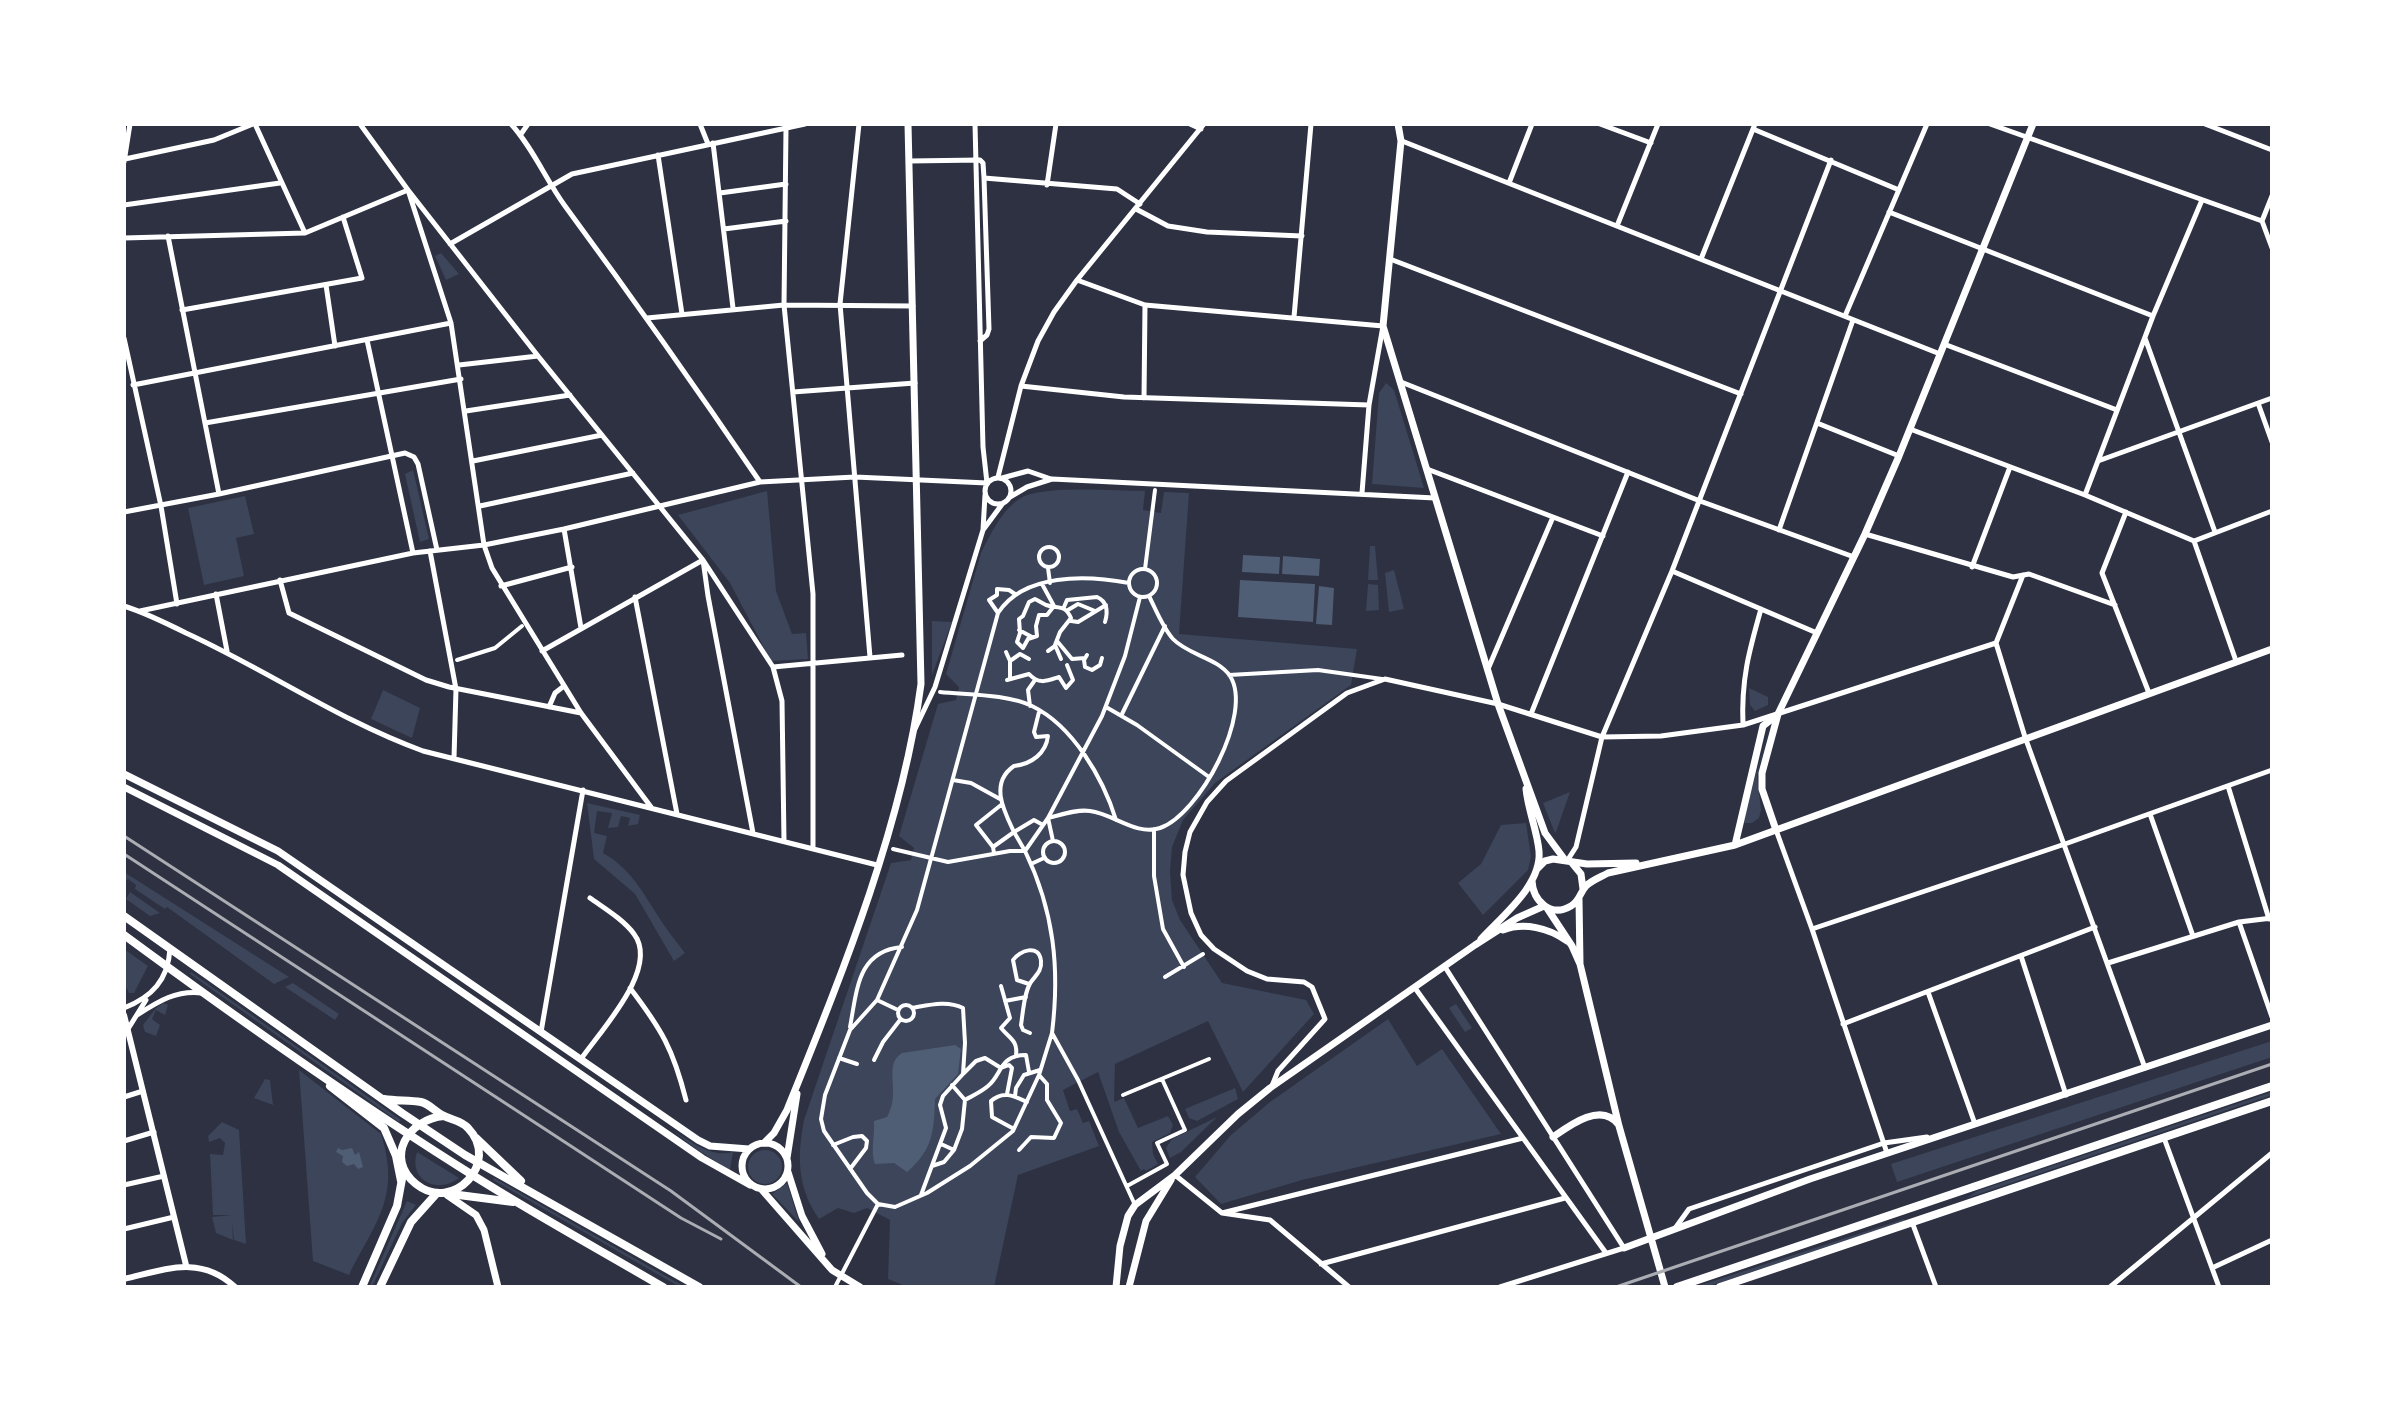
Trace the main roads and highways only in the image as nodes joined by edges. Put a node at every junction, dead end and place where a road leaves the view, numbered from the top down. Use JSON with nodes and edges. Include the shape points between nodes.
{"nodes":[{"id":1,"x":908,"y":124,"type":"edge"},
{"id":2,"x":1398,"y":124,"type":"edge"},
{"id":3,"x":2033,"y":124,"type":"edge"},
{"id":4,"x":2272,"y":649,"type":"edge"},
{"id":5,"x":1778,"y":714,"type":"junction"},
{"id":6,"x":124,"y":774,"type":"edge"},
{"id":7,"x":1524,"y":779,"type":"junction"},
{"id":8,"x":124,"y":787,"type":"edge"},
{"id":9,"x":1776,"y":830,"type":"junction"},
{"id":10,"x":1735,"y":845,"type":"junction"},
{"id":11,"x":1686,"y":857,"type":"junction"},
{"id":12,"x":1567,"y":861,"type":"junction"},
{"id":13,"x":1537,"y":869,"type":"junction"},
{"id":14,"x":1532,"y":881,"type":"junction"},
{"id":15,"x":1583,"y":889,"type":"junction"},
{"id":16,"x":1579,"y":898,"type":"junction"},
{"id":17,"x":1546,"y":907,"type":"junction"},
{"id":18,"x":124,"y":916,"type":"edge"},
{"id":19,"x":1497,"y":932,"type":"junction"},
{"id":20,"x":124,"y":935,"type":"edge"},
{"id":21,"x":1475,"y":945,"type":"junction"},
{"id":22,"x":1572,"y":946,"type":"junction"},
{"id":23,"x":1580,"y":964,"type":"junction"},
{"id":24,"x":2272,"y":1025,"type":"edge"},
{"id":25,"x":312,"y":1069,"type":"junction"},
{"id":26,"x":798,"y":1084,"type":"junction"},
{"id":27,"x":2272,"y":1086,"type":"edge"},
{"id":28,"x":381,"y":1099,"type":"junction"},
{"id":29,"x":2272,"y":1101,"type":"edge"},
{"id":30,"x":444,"y":1116,"type":"junction"},
{"id":31,"x":417,"y":1122,"type":"junction"},
{"id":32,"x":1619,"y":1126,"type":"junction"},
{"id":33,"x":408,"y":1134,"type":"junction"},
{"id":34,"x":475,"y":1136,"type":"junction"},
{"id":35,"x":1553,"y":1137,"type":"road end"},
{"id":36,"x":764,"y":1143,"type":"junction"},
{"id":37,"x":749,"y":1149,"type":"junction"},
{"id":38,"x":787,"y":1158,"type":"junction"},
{"id":39,"x":479,"y":1162,"type":"junction"},
{"id":40,"x":404,"y":1165,"type":"junction"},
{"id":41,"x":788,"y":1172,"type":"junction"},
{"id":42,"x":1175,"y":1175,"type":"junction"},
{"id":43,"x":473,"y":1176,"type":"junction"},
{"id":44,"x":401,"y":1181,"type":"junction"},
{"id":45,"x":750,"y":1185,"type":"junction"},
{"id":46,"x":762,"y":1190,"type":"junction"},
{"id":47,"x":441,"y":1193,"type":"junction"},
{"id":48,"x":534,"y":1193,"type":"junction"},
{"id":49,"x":518,"y":1203,"type":"junction"},
{"id":50,"x":1907,"y":1209,"type":"junction"},
{"id":51,"x":1912,"y":1222,"type":"junction"},
{"id":52,"x":1624,"y":1248,"type":"road end"},
{"id":53,"x":832,"y":1270,"type":"junction"},
{"id":54,"x":1725,"y":1286,"type":"edge"},
{"id":55,"x":362,"y":1287,"type":"edge"},
{"id":56,"x":380,"y":1287,"type":"edge"},
{"id":57,"x":498,"y":1287,"type":"edge"},
{"id":58,"x":663,"y":1287,"type":"edge"},
{"id":59,"x":699,"y":1287,"type":"edge"},
{"id":60,"x":860,"y":1287,"type":"edge"},
{"id":61,"x":1116,"y":1287,"type":"edge"},
{"id":62,"x":1129,"y":1287,"type":"edge"},
{"id":63,"x":1665,"y":1287,"type":"edge"},
{"id":64,"x":1677,"y":1287,"type":"edge"}],
"edges":[{"from":1,"to":26,"type":"main road","via":[[921,684],[902,785]]},
{"from":2,"to":7,"type":"main road","via":[[1401,141],[1383,326]]},
{"from":3,"to":5,"type":"main road","via":[[1899,456]]},
{"from":4,"to":9,"type":"main road"},
{"from":5,"to":9,"type":"main road","via":[[1762,773]]},
{"from":5,"to":10,"type":"main road","via":[[1763,726]]},
{"from":6,"to":37,"type":"main road","via":[[278,851],[698,1140]]},
{"from":7,"to":12,"type":"main road","via":[[1545,833]]},
{"from":7,"to":13,"type":"main road","via":[[1540,855]]},
{"from":8,"to":45,"type":"main road","via":[[278,865],[702,1158]]},
{"from":9,"to":10,"type":"main road"},
{"from":10,"to":11,"type":"main road"},
{"from":11,"to":12,"type":"main road","via":[[1631,864]]},
{"from":11,"to":15,"type":"main road","via":[[1608,873]]},
{"from":12,"to":13,"type":"main road","via":[[1545,861]]},
{"from":12,"to":15,"type":"main road","via":[[1581,874]]},
{"from":13,"to":14,"type":"main road"},
{"from":14,"to":17,"type":"main road","via":[[1535,898]]},
{"from":14,"to":21,"type":"main road"},
{"from":15,"to":16,"type":"main road"},
{"from":16,"to":17,"type":"main road","via":[[1570,907]]},
{"from":16,"to":23,"type":"main road"},
{"from":17,"to":19,"type":"main road"},
{"from":17,"to":22,"type":"main road"},
{"from":18,"to":28,"type":"highway"},
{"from":19,"to":21,"type":"main road"},
{"from":19,"to":22,"type":"main road","via":[[1532,927],[1552,932]]},
{"from":20,"to":25,"type":"highway"},
{"from":21,"to":42,"type":"main road","via":[[1270,1088]]},
{"from":22,"to":23,"type":"main road"},
{"from":23,"to":32,"type":"main road"},
{"from":24,"to":52,"type":"main road","via":[[1887,1153]]},
{"from":25,"to":33,"type":"highway"},
{"from":25,"to":44,"type":"highway","via":[[384,1128]]},
{"from":26,"to":36,"type":"main road","via":[[781,1123]]},
{"from":26,"to":38,"type":"main road"},
{"from":27,"to":50,"type":"highway"},
{"from":28,"to":30,"type":"highway","via":[[421,1102]]},
{"from":28,"to":31,"type":"highway"},
{"from":29,"to":51,"type":"highway"},
{"from":30,"to":31,"type":"highway"},
{"from":30,"to":34,"type":"highway","via":[[467,1126]]},
{"from":31,"to":33,"type":"highway"},
{"from":31,"to":39,"type":"highway"},
{"from":32,"to":35,"type":"main road","via":[[1613,1117],[1600,1114]]},
{"from":32,"to":63,"type":"main road"},
{"from":33,"to":40,"type":"highway"},
{"from":33,"to":43,"type":"highway"},
{"from":34,"to":39,"type":"highway"},
{"from":34,"to":48,"type":"highway"},
{"from":36,"to":37,"type":"main road"},
{"from":36,"to":38,"type":"main road","via":[[776,1145]]},
{"from":37,"to":45,"type":"main road","via":[[741,1167]]},
{"from":38,"to":41,"type":"main road"},
{"from":39,"to":43,"type":"highway"},
{"from":39,"to":48,"type":"highway"},
{"from":40,"to":44,"type":"highway"},
{"from":40,"to":47,"type":"highway","via":[[421,1189]]},
{"from":41,"to":46,"type":"main road","via":[[776,1188]]},
{"from":41,"to":53,"type":"main road","via":[[802,1216]]},
{"from":42,"to":61,"type":"main road","via":[[1128,1216]]},
{"from":42,"to":62,"type":"main road","via":[[1146,1221]]},
{"from":43,"to":47,"type":"highway","via":[[458,1190]]},
{"from":43,"to":49,"type":"highway"},
{"from":44,"to":55,"type":"highway","via":[[397,1206]]},
{"from":45,"to":46,"type":"main road"},
{"from":46,"to":53,"type":"main road"},
{"from":47,"to":49,"type":"highway"},
{"from":47,"to":56,"type":"highway","via":[[411,1222]]},
{"from":47,"to":57,"type":"main road","via":[[476,1215]]},
{"from":48,"to":59,"type":"highway"},
{"from":49,"to":58,"type":"highway"},
{"from":50,"to":51,"type":"highway"},
{"from":50,"to":64,"type":"highway"},
{"from":51,"to":54,"type":"highway"},
{"from":53,"to":60,"type":"main road"}]}
